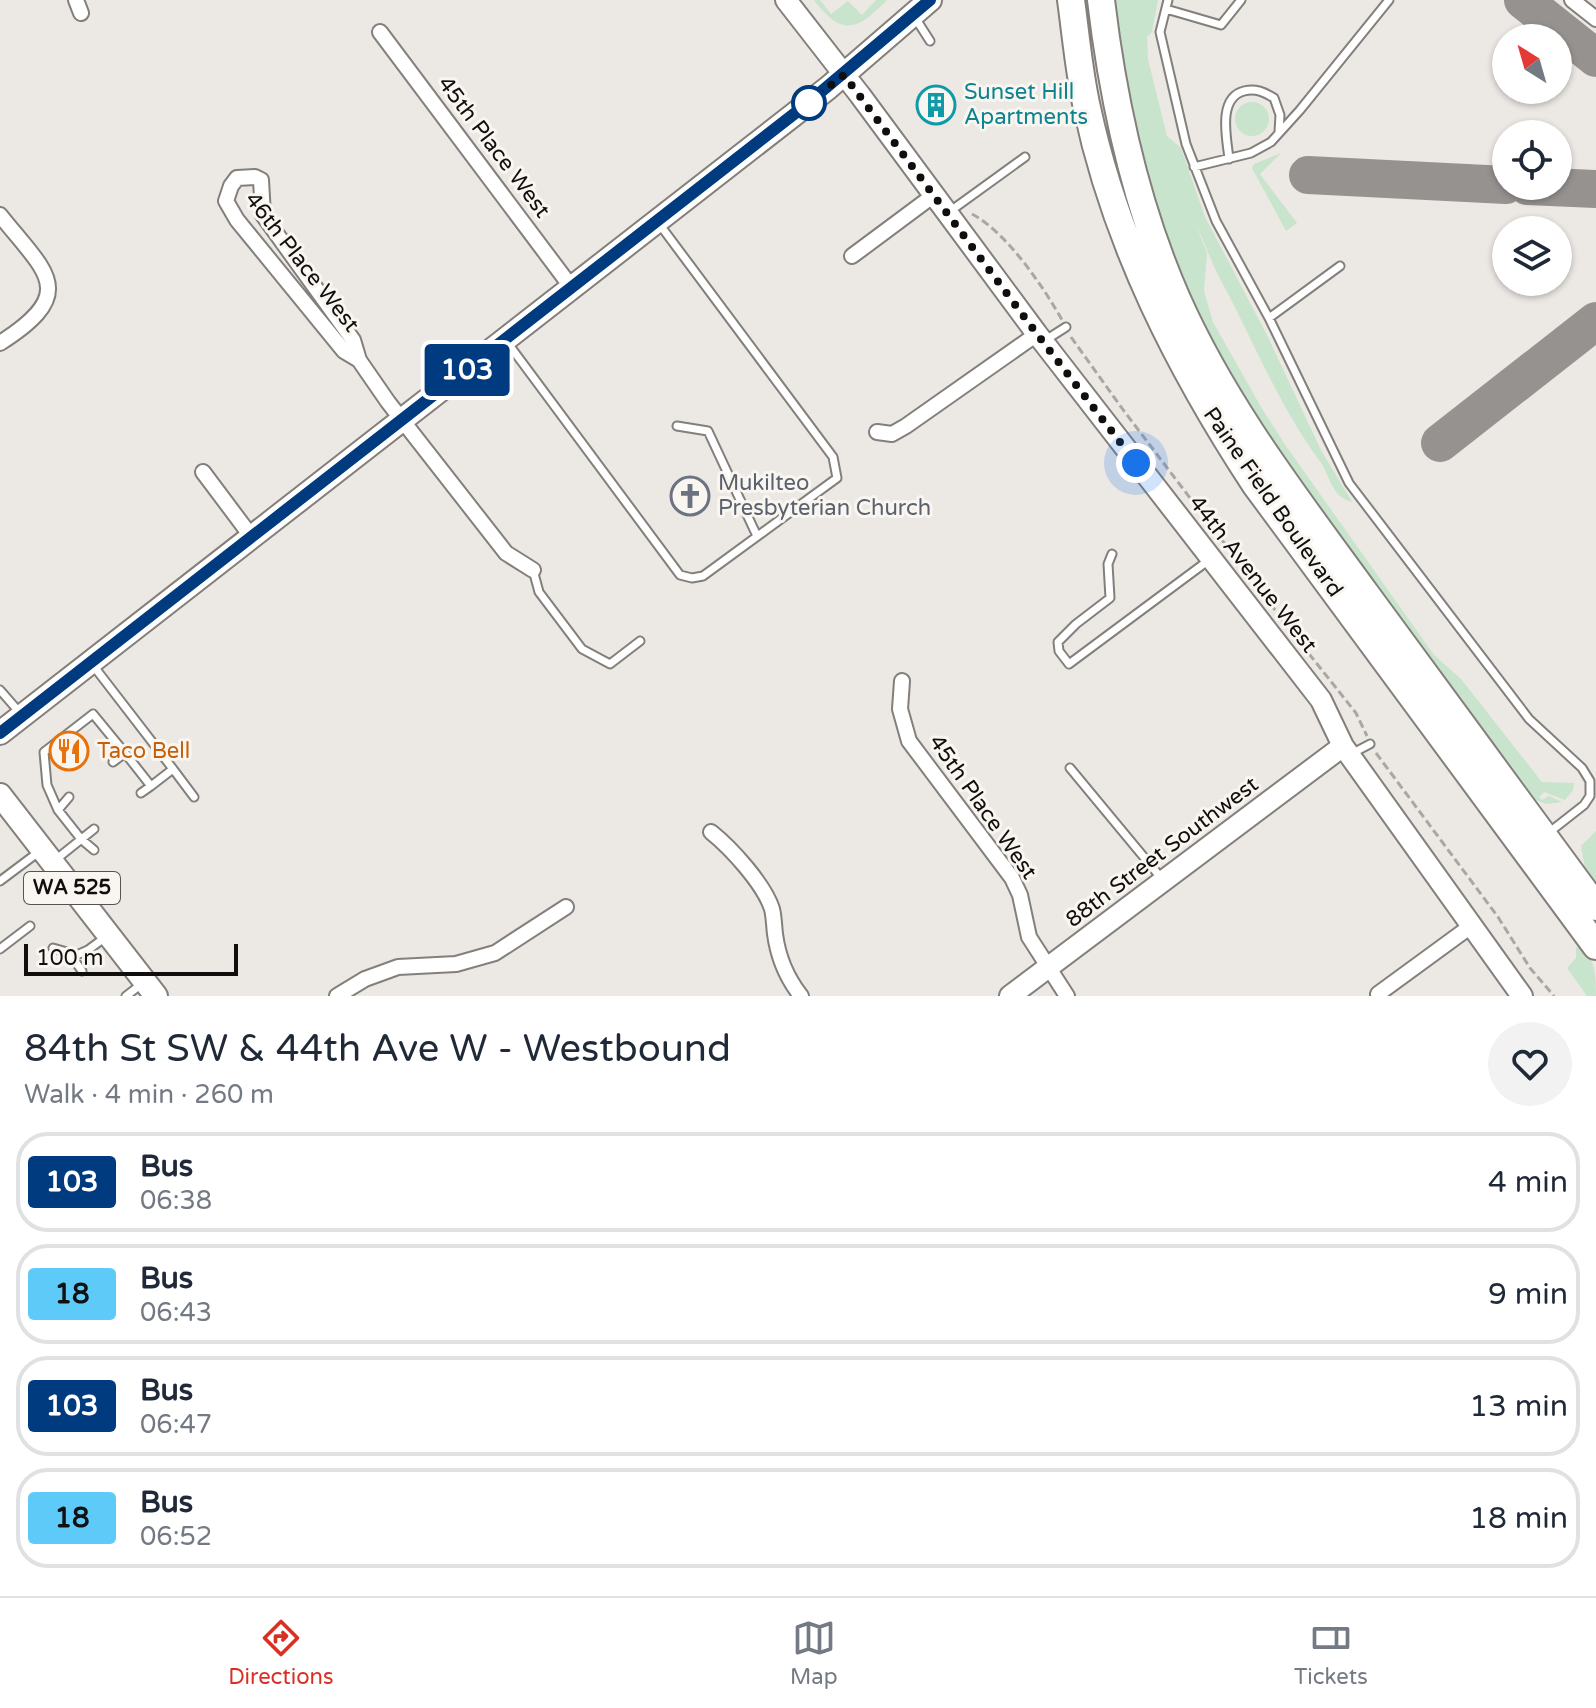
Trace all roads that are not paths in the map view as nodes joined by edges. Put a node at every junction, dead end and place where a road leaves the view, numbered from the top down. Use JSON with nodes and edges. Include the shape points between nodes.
{"nodes":[{"id":1,"x":786,"y":0,"type":"edge"},
{"id":2,"x":1071,"y":0,"type":"edge"},
{"id":3,"x":1101,"y":0,"type":"edge"},
{"id":4,"x":1241,"y":0,"type":"edge"},
{"id":5,"x":1389,"y":0,"type":"edge"},
{"id":6,"x":1572,"y":0,"type":"edge"},
{"id":7,"x":1167,"y":4,"type":"edge"},
{"id":8,"x":921,"y":7,"type":"edge"},
{"id":9,"x":1596,"y":19,"type":"edge"},
{"id":10,"x":380,"y":32,"type":"dead end"},
{"id":11,"x":930,"y":41,"type":"dead end"},
{"id":12,"x":844,"y":75,"type":"junction"},
{"id":13,"x":1279,"y":132,"type":"junction"},
{"id":14,"x":1025,"y":157,"type":"dead end"},
{"id":15,"x":1229,"y":159,"type":"junction"},
{"id":16,"x":1194,"y":167,"type":"junction"},
{"id":17,"x":934,"y":195,"type":"junction"},
{"id":18,"x":947,"y":213,"type":"junction"},
{"id":19,"x":0,"y":215,"type":"edge"},
{"id":20,"x":658,"y":222,"type":"junction"},
{"id":21,"x":852,"y":256,"type":"dead end"},
{"id":22,"x":1340,"y":266,"type":"dead end"},
{"id":23,"x":572,"y":288,"type":"junction"},
{"id":24,"x":1269,"y":318,"type":"junction"},
{"id":25,"x":1066,"y":327,"type":"dead end"},
{"id":26,"x":1040,"y":338,"type":"junction"},
{"id":27,"x":506,"y":340,"type":"junction"},
{"id":28,"x":0,"y":343,"type":"edge"},
{"id":29,"x":359,"y":360,"type":"junction"},
{"id":30,"x":402,"y":420,"type":"junction"},
{"id":31,"x":677,"y":426,"type":"dead end"},
{"id":32,"x":877,"y":432,"type":"dead end"},
{"id":33,"x":203,"y":472,"type":"dead end"},
{"id":34,"x":251,"y":536,"type":"junction"},
{"id":35,"x":757,"y":536,"type":"junction"},
{"id":36,"x":1112,"y":554,"type":"dead end"},
{"id":37,"x":1211,"y":559,"type":"junction"},
{"id":38,"x":533,"y":570,"type":"joint"},
{"id":39,"x":640,"y":641,"type":"dead end"},
{"id":40,"x":90,"y":662,"type":"junction"},
{"id":41,"x":902,"y":681,"type":"dead end"},
{"id":42,"x":0,"y":690,"type":"edge"},
{"id":43,"x":22,"y":716,"type":"junction"},
{"id":44,"x":0,"y":733,"type":"edge"},
{"id":45,"x":1370,"y":744,"type":"dead end"},
{"id":46,"x":1346,"y":751,"type":"junction"},
{"id":47,"x":125,"y":753,"type":"junction"},
{"id":48,"x":113,"y":762,"type":"dead end"},
{"id":49,"x":1070,"y":768,"type":"dead end"},
{"id":50,"x":173,"y":769,"type":"junction"},
{"id":51,"x":151,"y":786,"type":"junction"},
{"id":52,"x":141,"y":793,"type":"dead end"},
{"id":53,"x":0,"y":795,"type":"edge"},
{"id":54,"x":69,"y":797,"type":"dead end"},
{"id":55,"x":194,"y":797,"type":"dead end"},
{"id":56,"x":58,"y":810,"type":"junction"},
{"id":57,"x":94,"y":829,"type":"dead end"},
{"id":58,"x":711,"y":832,"type":"dead end"},
{"id":59,"x":81,"y":839,"type":"junction"},
{"id":60,"x":1534,"y":843,"type":"junction"},
{"id":61,"x":94,"y":850,"type":"dead end"},
{"id":62,"x":47,"y":856,"type":"junction"},
{"id":63,"x":1163,"y":880,"type":"junction"},
{"id":64,"x":0,"y":881,"type":"edge"},
{"id":65,"x":566,"y":907,"type":"dead end"},
{"id":66,"x":1596,"y":907,"type":"edge"},
{"id":67,"x":30,"y":926,"type":"dead end"},
{"id":68,"x":1471,"y":926,"type":"junction"},
{"id":69,"x":109,"y":935,"type":"junction"},
{"id":70,"x":1596,"y":946,"type":"edge"},
{"id":71,"x":53,"y":948,"type":"dead end"},
{"id":72,"x":0,"y":949,"type":"edge"},
{"id":73,"x":72,"y":957,"type":"junction"},
{"id":74,"x":1046,"y":968,"type":"junction"},
{"id":75,"x":82,"y":971,"type":"dead end"},
{"id":76,"x":151,"y":989,"type":"edge"},
{"id":77,"x":344,"y":994,"type":"edge"},
{"id":78,"x":1378,"y":994,"type":"edge"},
{"id":79,"x":126,"y":996,"type":"edge"},
{"id":80,"x":801,"y":996,"type":"edge"},
{"id":81,"x":1010,"y":996,"type":"edge"},
{"id":82,"x":1067,"y":996,"type":"edge"},
{"id":83,"x":1522,"y":996,"type":"edge"}],
"edges":[{"from":1,"to":12,"type":"street","name":"44th Avenue West"},
{"from":2,"to":60,"type":"highway","name":"Paine Field Boulevard","via":[[1102,169],[1134,262],[1213,420],[1255,484]]},
{"from":3,"to":60,"type":"highway","name":"Paine Field Boulevard","via":[[1136,181],[1176,297],[1204,355],[1275,469]]},
{"from":4,"to":7,"type":"lane","via":[[1221,25]]},
{"from":5,"to":13,"type":"lane"},
{"from":6,"to":9,"type":"street"},
{"from":7,"to":16,"type":"lane","via":[[1160,32]]},
{"from":8,"to":11,"type":"lane"},
{"from":8,"to":12,"type":"main road"},
{"from":10,"to":23,"type":"street","name":"45th Place West"},
{"from":12,"to":17,"type":"street","name":"44th Avenue West"},
{"from":12,"to":20,"type":"main road"},
{"from":13,"to":15,"type":"lane","via":[[1262,147]]},
{"from":13,"to":15,"type":"lane","via":[[1274,98],[1257,90],[1238,93],[1226,117]]},
{"from":14,"to":18,"type":"lane"},
{"from":15,"to":16,"type":"lane"},
{"from":16,"to":24,"type":"lane","via":[[1216,221]]},
{"from":17,"to":18,"type":"street","name":"44th Avenue West"},
{"from":17,"to":21,"type":"street"},
{"from":18,"to":26,"type":"street","name":"44th Avenue West"},
{"from":19,"to":28,"type":"street","via":[[40,265],[50,293],[38,312]]},
{"from":20,"to":23,"type":"main road"},
{"from":20,"to":35,"type":"lane","via":[[833,457],[837,478]]},
{"from":22,"to":24,"type":"lane"},
{"from":23,"to":27,"type":"main road"},
{"from":24,"to":60,"type":"lane","via":[[1362,504],[1529,719],[1590,781],[1584,805]]},
{"from":25,"to":26,"type":"lane"},
{"from":26,"to":32,"type":"street","via":[[906,426],[892,434]]},
{"from":26,"to":37,"type":"street","name":"44th Avenue West"},
{"from":27,"to":30,"type":"main road"},
{"from":27,"to":35,"type":"lane","via":[[680,575],[703,576]]},
{"from":29,"to":29,"type":"street","name":"46th Place West","via":[[344,351],[237,220],[226,201],[237,178],[261,180],[263,215],[353,340]]},
{"from":29,"to":30,"type":"street","name":"46th Place West"},
{"from":30,"to":34,"type":"main road"},
{"from":30,"to":38,"type":"street","name":"46th Place West","via":[[506,553]]},
{"from":31,"to":35,"type":"lane","via":[[708,431]]},
{"from":33,"to":34,"type":"street"},
{"from":34,"to":40,"type":"main road"},
{"from":36,"to":37,"type":"lane","via":[[1110,598],[1058,642],[1069,664]]},
{"from":37,"to":46,"type":"street","name":"44th Avenue West","via":[[1321,700]]},
{"from":38,"to":39,"type":"lane","via":[[539,592],[589,654],[610,664]]},
{"from":40,"to":43,"type":"main road"},
{"from":40,"to":50,"type":"lane"},
{"from":41,"to":74,"type":"street","name":"45th Place West","via":[[900,709],[909,741],[1017,886],[1029,937]]},
{"from":42,"to":43,"type":"lane"},
{"from":43,"to":44,"type":"main road"},
{"from":45,"to":46,"type":"lane"},
{"from":46,"to":63,"type":"street","name":"88th Street Southwest"},
{"from":46,"to":68,"type":"street","name":"44th Avenue West"},
{"from":47,"to":48,"type":"lane"},
{"from":47,"to":51,"type":"lane"},
{"from":47,"to":56,"type":"lane","via":[[93,714],[44,752],[47,785]]},
{"from":49,"to":63,"type":"lane"},
{"from":50,"to":51,"type":"lane"},
{"from":50,"to":55,"type":"lane"},
{"from":51,"to":52,"type":"lane"},
{"from":53,"to":62,"type":"main road","number":"WA 525"},
{"from":54,"to":56,"type":"lane"},
{"from":56,"to":59,"type":"lane"},
{"from":57,"to":59,"type":"lane"},
{"from":58,"to":80,"type":"street","via":[[727,844],[766,896],[781,962]]},
{"from":59,"to":61,"type":"lane"},
{"from":59,"to":62,"type":"lane"},
{"from":60,"to":66,"type":"highway","name":"Paine Field Boulevard"},
{"from":60,"to":70,"type":"highway","name":"Paine Field Boulevard"},
{"from":62,"to":64,"type":"lane"},
{"from":62,"to":69,"type":"main road","number":"WA 525"},
{"from":63,"to":74,"type":"street","name":"88th Street Southwest"},
{"from":65,"to":77,"type":"street","via":[[495,953],[456,964],[398,967],[365,979]]},
{"from":67,"to":72,"type":"lane"},
{"from":68,"to":78,"type":"street"},
{"from":68,"to":83,"type":"street","name":"44th Avenue West"},
{"from":69,"to":73,"type":"lane"},
{"from":69,"to":76,"type":"main road","number":"WA 525"},
{"from":71,"to":73,"type":"lane"},
{"from":73,"to":75,"type":"lane"},
{"from":74,"to":81,"type":"street","name":"88th Street Southwest"},
{"from":74,"to":82,"type":"street","name":"45th Place West"},
{"from":76,"to":79,"type":"lane"}]}
